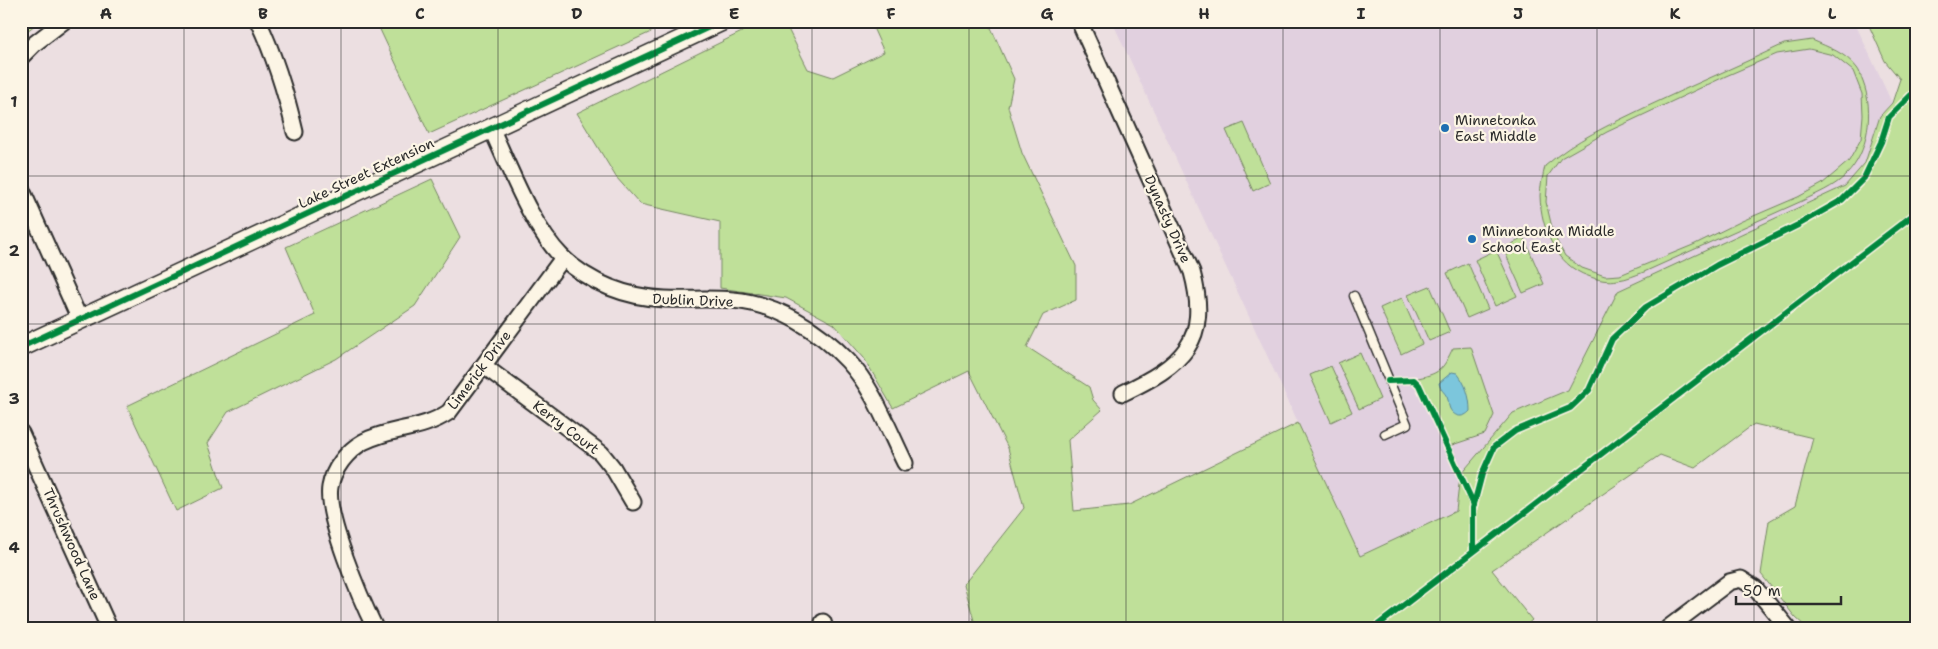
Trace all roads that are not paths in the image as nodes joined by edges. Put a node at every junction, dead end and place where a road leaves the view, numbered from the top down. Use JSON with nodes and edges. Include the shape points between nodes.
{"nodes":[{"id":1,"x":64,"y":21,"type":"edge"},
{"id":2,"x":258,"y":21,"type":"edge"},
{"id":3,"x":722,"y":21,"type":"edge"},
{"id":4,"x":1079,"y":21,"type":"edge"},
{"id":5,"x":21,"y":57,"type":"edge"},
{"id":6,"x":491,"y":128,"type":"junction"},
{"id":7,"x":295,"y":132,"type":"dead end"},
{"id":8,"x":21,"y":188,"type":"edge"},
{"id":9,"x":562,"y":258,"type":"junction"},
{"id":10,"x":1354,"y":296,"type":"dead end"},
{"id":11,"x":80,"y":320,"type":"junction"},
{"id":12,"x":21,"y":347,"type":"edge"},
{"id":13,"x":484,"y":366,"type":"junction"},
{"id":14,"x":1123,"y":393,"type":"dead end"},
{"id":15,"x":21,"y":433,"type":"edge"},
{"id":16,"x":1385,"y":434,"type":"dead end"},
{"id":17,"x":905,"y":463,"type":"dead end"},
{"id":18,"x":633,"y":502,"type":"dead end"},
{"id":19,"x":109,"y":628,"type":"edge"},
{"id":20,"x":375,"y":628,"type":"edge"},
{"id":21,"x":1668,"y":628,"type":"edge"},
{"id":22,"x":1788,"y":628,"type":"edge"}],
"edges":[{"from":1,"to":5,"type":"street"},
{"from":2,"to":7,"type":"street","via":[[283,83]]},
{"from":3,"to":6,"type":"street","name":"Lake Street Extension"},
{"from":4,"to":14,"type":"street","name":"Dynasty Drive","via":[[1192,272],[1198,294],[1196,327],[1180,358],[1154,378]]},
{"from":6,"to":9,"type":"street","name":"Dublin Drive","via":[[533,216]]},
{"from":6,"to":11,"type":"street","name":"Lake Street Extension"},
{"from":8,"to":11,"type":"street"},
{"from":9,"to":13,"type":"street","name":"Limerick Drive"},
{"from":9,"to":17,"type":"street","name":"Dublin Drive","via":[[588,277],[638,297],[735,300],[786,315],[809,328],[854,369],[878,407]]},
{"from":10,"to":16,"type":"lane","via":[[1406,424]]},
{"from":11,"to":12,"type":"street","name":"Lake Street Extension"},
{"from":13,"to":18,"type":"street","name":"Kerry Court","via":[[601,453]]},
{"from":13,"to":20,"type":"street","name":"Limerick Drive","via":[[449,412],[422,426],[362,443],[337,469],[330,486],[330,505],[362,600]]},
{"from":15,"to":19,"type":"street","name":"Thrushwood Lane"},
{"from":21,"to":22,"type":"street","via":[[1728,582],[1741,579],[1755,588]]}]}
